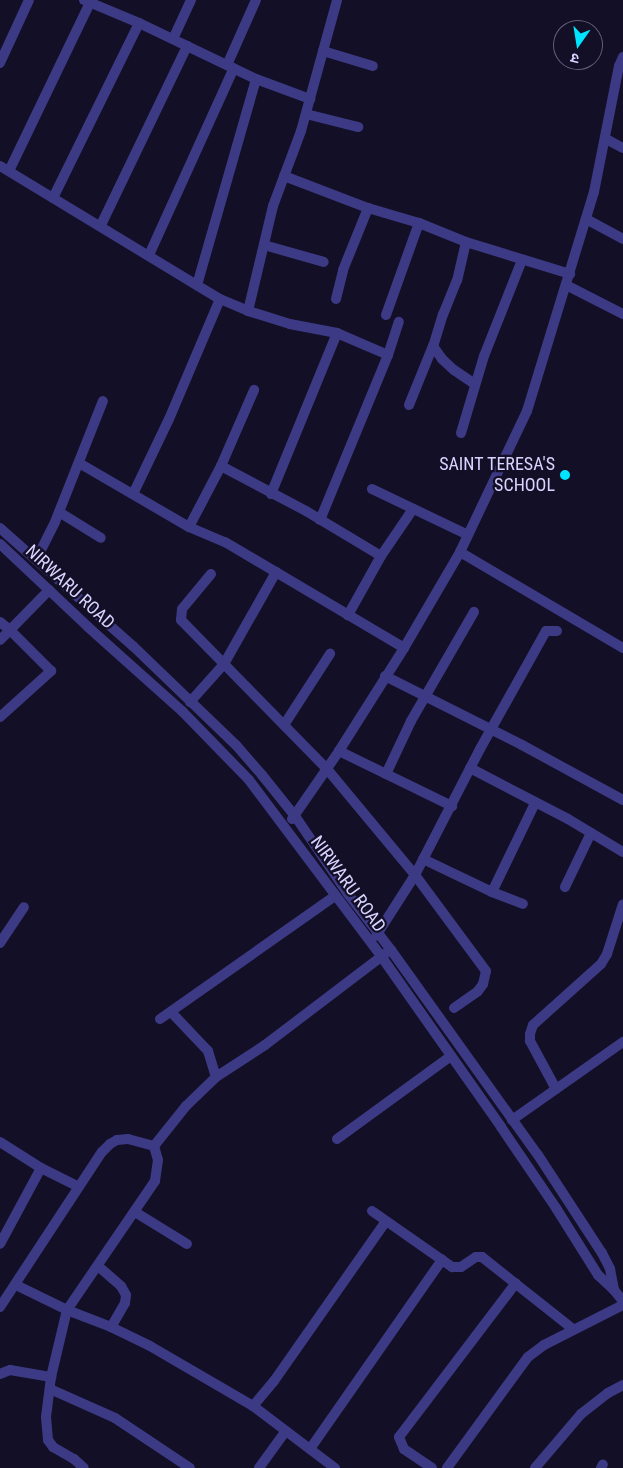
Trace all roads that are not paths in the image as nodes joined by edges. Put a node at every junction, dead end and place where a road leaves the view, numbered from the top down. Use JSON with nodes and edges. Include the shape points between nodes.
{"nodes":[{"id":1,"x":30,"y":0,"type":"edge"},
{"id":2,"x":191,"y":0,"type":"edge"},
{"id":3,"x":256,"y":0,"type":"edge"},
{"id":4,"x":337,"y":0,"type":"edge"},
{"id":5,"x":86,"y":1,"type":"edge"},
{"id":6,"x":139,"y":23,"type":"junction"},
{"id":7,"x":173,"y":39,"type":"junction"},
{"id":8,"x":188,"y":46,"type":"junction"},
{"id":9,"x":323,"y":50,"type":"junction"},
{"id":10,"x":0,"y":63,"type":"edge"},
{"id":11,"x":622,"y":64,"type":"edge"},
{"id":12,"x":373,"y":66,"type":"dead end"},
{"id":13,"x":230,"y":67,"type":"junction"},
{"id":14,"x":256,"y":79,"type":"junction"},
{"id":15,"x":310,"y":99,"type":"junction"},
{"id":16,"x":306,"y":114,"type":"junction"},
{"id":17,"x":358,"y":127,"type":"dead end"},
{"id":18,"x":606,"y":139,"type":"junction"},
{"id":19,"x":623,"y":148,"type":"edge"},
{"id":20,"x":5,"y":169,"type":"edge"},
{"id":21,"x":284,"y":176,"type":"junction"},
{"id":22,"x":53,"y":198,"type":"junction"},
{"id":23,"x":368,"y":208,"type":"junction"},
{"id":24,"x":586,"y":219,"type":"junction"},
{"id":25,"x":419,"y":223,"type":"junction"},
{"id":26,"x":101,"y":225,"type":"junction"},
{"id":27,"x":623,"y":239,"type":"edge"},
{"id":28,"x":466,"y":242,"type":"junction"},
{"id":29,"x":264,"y":245,"type":"junction"},
{"id":30,"x":149,"y":255,"type":"junction"},
{"id":31,"x":522,"y":260,"type":"junction"},
{"id":32,"x":324,"y":262,"type":"dead end"},
{"id":33,"x":570,"y":274,"type":"junction"},
{"id":34,"x":197,"y":285,"type":"junction"},
{"id":35,"x":566,"y":285,"type":"junction"},
{"id":36,"x":220,"y":299,"type":"junction"},
{"id":37,"x":336,"y":299,"type":"dead end"},
{"id":38,"x":248,"y":312,"type":"junction"},
{"id":39,"x":623,"y":314,"type":"edge"},
{"id":40,"x":386,"y":315,"type":"dead end"},
{"id":41,"x":399,"y":322,"type":"dead end"},
{"id":42,"x":337,"y":333,"type":"junction"},
{"id":43,"x":433,"y":346,"type":"junction"},
{"id":44,"x":388,"y":355,"type":"junction"},
{"id":45,"x":475,"y":384,"type":"junction"},
{"id":46,"x":254,"y":390,"type":"dead end"},
{"id":47,"x":103,"y":401,"type":"dead end"},
{"id":48,"x":409,"y":405,"type":"dead end"},
{"id":49,"x":461,"y":433,"type":"dead end"},
{"id":50,"x":80,"y":463,"type":"junction"},
{"id":51,"x":221,"y":466,"type":"junction"},
{"id":52,"x":372,"y":489,"type":"dead end"},
{"id":53,"x":133,"y":494,"type":"junction"},
{"id":54,"x":271,"y":494,"type":"junction"},
{"id":55,"x":413,"y":509,"type":"junction"},
{"id":56,"x":59,"y":512,"type":"junction"},
{"id":57,"x":320,"y":520,"type":"junction"},
{"id":58,"x":189,"y":527,"type":"junction"},
{"id":59,"x":0,"y":528,"type":"edge"},
{"id":60,"x":468,"y":535,"type":"junction"},
{"id":61,"x":101,"y":538,"type":"dead end"},
{"id":62,"x":0,"y":544,"type":"edge"},
{"id":63,"x":460,"y":552,"type":"junction"},
{"id":64,"x":381,"y":556,"type":"junction"},
{"id":65,"x":36,"y":560,"type":"junction"},
{"id":66,"x":276,"y":572,"type":"junction"},
{"id":67,"x":211,"y":574,"type":"dead end"},
{"id":68,"x":49,"y":590,"type":"junction"},
{"id":69,"x":474,"y":612,"type":"dead end"},
{"id":70,"x":348,"y":615,"type":"junction"},
{"id":71,"x":0,"y":622,"type":"edge"},
{"id":72,"x":10,"y":630,"type":"junction"},
{"id":73,"x":557,"y":631,"type":"dead end"},
{"id":74,"x":0,"y":640,"type":"edge"},
{"id":75,"x":404,"y":648,"type":"junction"},
{"id":76,"x":623,"y":648,"type":"edge"},
{"id":77,"x":330,"y":654,"type":"dead end"},
{"id":78,"x":224,"y":664,"type":"junction"},
{"id":79,"x":385,"y":676,"type":"junction"},
{"id":80,"x":426,"y":697,"type":"junction"},
{"id":81,"x":190,"y":702,"type":"junction"},
{"id":82,"x":0,"y":717,"type":"edge"},
{"id":83,"x":284,"y":724,"type":"junction"},
{"id":84,"x":491,"y":731,"type":"junction"},
{"id":85,"x":339,"y":751,"type":"junction"},
{"id":86,"x":470,"y":768,"type":"junction"},
{"id":87,"x":327,"y":769,"type":"junction"},
{"id":88,"x":386,"y":774,"type":"junction"},
{"id":89,"x":623,"y":800,"type":"edge"},
{"id":90,"x":535,"y":803,"type":"junction"},
{"id":91,"x":452,"y":806,"type":"junction"},
{"id":92,"x":295,"y":816,"type":"junction"},
{"id":93,"x":284,"y":825,"type":"junction"},
{"id":94,"x":591,"y":832,"type":"junction"},
{"id":95,"x":623,"y":852,"type":"edge"},
{"id":96,"x":423,"y":859,"type":"junction"},
{"id":97,"x":415,"y":875,"type":"junction"},
{"id":98,"x":565,"y":887,"type":"dead end"},
{"id":99,"x":492,"y":892,"type":"junction"},
{"id":100,"x":336,"y":896,"type":"junction"},
{"id":101,"x":523,"y":904,"type":"dead end"},
{"id":102,"x":623,"y":904,"type":"edge"},
{"id":103,"x":24,"y":907,"type":"dead end"},
{"id":104,"x":379,"y":933,"type":"junction"},
{"id":105,"x":370,"y":941,"type":"junction"},
{"id":106,"x":0,"y":942,"type":"edge"},
{"id":107,"x":391,"y":950,"type":"junction"},
{"id":108,"x":381,"y":956,"type":"junction"},
{"id":109,"x":454,"y":1008,"type":"dead end"},
{"id":110,"x":171,"y":1012,"type":"junction"},
{"id":111,"x":160,"y":1019,"type":"dead end"},
{"id":112,"x":623,"y":1042,"type":"edge"},
{"id":113,"x":451,"y":1056,"type":"junction"},
{"id":114,"x":216,"y":1077,"type":"junction"},
{"id":115,"x":556,"y":1088,"type":"junction"},
{"id":116,"x":512,"y":1120,"type":"junction"},
{"id":117,"x":337,"y":1140,"type":"dead end"},
{"id":118,"x":0,"y":1142,"type":"edge"},
{"id":119,"x":154,"y":1146,"type":"junction"},
{"id":120,"x":41,"y":1168,"type":"junction"},
{"id":121,"x":79,"y":1187,"type":"junction"},
{"id":122,"x":372,"y":1211,"type":"dead end"},
{"id":123,"x":135,"y":1212,"type":"junction"},
{"id":124,"x":386,"y":1221,"type":"junction"},
{"id":125,"x":4,"y":1224,"type":"edge"},
{"id":126,"x":0,"y":1244,"type":"edge"},
{"id":127,"x":187,"y":1244,"type":"dead end"},
{"id":128,"x":442,"y":1260,"type":"junction"},
{"id":129,"x":98,"y":1266,"type":"junction"},
{"id":130,"x":516,"y":1283,"type":"junction"},
{"id":131,"x":16,"y":1285,"type":"junction"},
{"id":132,"x":614,"y":1290,"type":"junction"},
{"id":133,"x":623,"y":1301,"type":"edge"},
{"id":134,"x":2,"y":1303,"type":"edge"},
{"id":135,"x":623,"y":1305,"type":"edge"},
{"id":136,"x":67,"y":1310,"type":"junction"},
{"id":137,"x":111,"y":1327,"type":"junction"},
{"id":138,"x":574,"y":1330,"type":"junction"},
{"id":139,"x":0,"y":1374,"type":"edge"},
{"id":140,"x":51,"y":1377,"type":"junction"},
{"id":141,"x":623,"y":1385,"type":"edge"},
{"id":142,"x":50,"y":1390,"type":"junction"},
{"id":143,"x":253,"y":1406,"type":"junction"},
{"id":144,"x":285,"y":1432,"type":"junction"},
{"id":145,"x":310,"y":1449,"type":"junction"},
{"id":146,"x":84,"y":1468,"type":"edge"},
{"id":147,"x":190,"y":1468,"type":"edge"},
{"id":148,"x":259,"y":1468,"type":"edge"},
{"id":149,"x":335,"y":1468,"type":"edge"},
{"id":150,"x":432,"y":1468,"type":"edge"},
{"id":151,"x":447,"y":1468,"type":"edge"},
{"id":152,"x":535,"y":1468,"type":"edge"}],
"edges":[{"from":1,"to":10,"type":"street"},
{"from":2,"to":7,"type":"street"},
{"from":3,"to":13,"type":"street"},
{"from":4,"to":9,"type":"street"},
{"from":5,"to":6,"type":"street"},
{"from":5,"to":20,"type":"street"},
{"from":6,"to":7,"type":"street"},
{"from":6,"to":22,"type":"street"},
{"from":7,"to":8,"type":"street"},
{"from":8,"to":13,"type":"street"},
{"from":8,"to":26,"type":"street"},
{"from":9,"to":12,"type":"street"},
{"from":9,"to":15,"type":"street"},
{"from":11,"to":18,"type":"street"},
{"from":13,"to":14,"type":"street"},
{"from":13,"to":30,"type":"street"},
{"from":14,"to":15,"type":"street"},
{"from":14,"to":34,"type":"street"},
{"from":15,"to":16,"type":"street"},
{"from":16,"to":17,"type":"street"},
{"from":16,"to":21,"type":"street"},
{"from":18,"to":19,"type":"street"},
{"from":18,"to":24,"type":"street"},
{"from":20,"to":22,"type":"street"},
{"from":21,"to":23,"type":"street"},
{"from":21,"to":29,"type":"street"},
{"from":22,"to":26,"type":"street"},
{"from":23,"to":25,"type":"street"},
{"from":23,"to":37,"type":"street","via":[[343,270]]},
{"from":24,"to":27,"type":"street"},
{"from":24,"to":33,"type":"street"},
{"from":25,"to":28,"type":"street"},
{"from":25,"to":40,"type":"street"},
{"from":26,"to":30,"type":"street"},
{"from":28,"to":31,"type":"street"},
{"from":28,"to":43,"type":"street","via":[[457,280]]},
{"from":29,"to":32,"type":"street"},
{"from":29,"to":38,"type":"street"},
{"from":30,"to":34,"type":"street"},
{"from":31,"to":33,"type":"street"},
{"from":31,"to":45,"type":"street"},
{"from":33,"to":35,"type":"street"},
{"from":34,"to":36,"type":"street"},
{"from":35,"to":39,"type":"street"},
{"from":35,"to":60,"type":"street","via":[[527,411]]},
{"from":36,"to":38,"type":"street"},
{"from":36,"to":53,"type":"street"},
{"from":38,"to":42,"type":"street"},
{"from":41,"to":44,"type":"street"},
{"from":42,"to":44,"type":"street"},
{"from":42,"to":54,"type":"street"},
{"from":43,"to":45,"type":"street","via":[[454,370]]},
{"from":43,"to":48,"type":"street"},
{"from":44,"to":57,"type":"street"},
{"from":45,"to":49,"type":"street"},
{"from":46,"to":51,"type":"street"},
{"from":47,"to":50,"type":"street"},
{"from":50,"to":53,"type":"street"},
{"from":50,"to":56,"type":"street"},
{"from":51,"to":54,"type":"street"},
{"from":51,"to":58,"type":"street"},
{"from":52,"to":55,"type":"street"},
{"from":53,"to":58,"type":"street"},
{"from":54,"to":57,"type":"street"},
{"from":55,"to":60,"type":"street"},
{"from":55,"to":64,"type":"street"},
{"from":56,"to":61,"type":"street"},
{"from":56,"to":65,"type":"street"},
{"from":57,"to":64,"type":"street"},
{"from":58,"to":66,"type":"street","via":[[225,542]]},
{"from":59,"to":65,"type":"street","name":"NIRWARU ROAD"},
{"from":60,"to":63,"type":"street"},
{"from":62,"to":68,"type":"street","name":"NIRWARU ROAD"},
{"from":63,"to":75,"type":"street"},
{"from":63,"to":76,"type":"street"},
{"from":64,"to":70,"type":"street"},
{"from":65,"to":81,"type":"street","name":"NIRWARU ROAD","via":[[133,646]]},
{"from":66,"to":70,"type":"street"},
{"from":66,"to":78,"type":"street"},
{"from":67,"to":78,"type":"street","via":[[182,609],[180,620]]},
{"from":68,"to":72,"type":"street"},
{"from":68,"to":93,"type":"street","name":"NIRWARU ROAD","via":[[202,731],[249,780]]},
{"from":69,"to":80,"type":"street"},
{"from":70,"to":75,"type":"street"},
{"from":71,"to":72,"type":"street"},
{"from":72,"to":74,"type":"street"},
{"from":72,"to":82,"type":"street","via":[[51,671]]},
{"from":73,"to":84,"type":"street","via":[[546,631]]},
{"from":75,"to":79,"type":"street"},
{"from":77,"to":83,"type":"street"},
{"from":78,"to":81,"type":"street"},
{"from":78,"to":83,"type":"street"},
{"from":79,"to":80,"type":"street"},
{"from":79,"to":85,"type":"street"},
{"from":80,"to":84,"type":"street"},
{"from":80,"to":88,"type":"street"},
{"from":81,"to":92,"type":"street","name":"NIRWARU ROAD","via":[[236,746]]},
{"from":83,"to":87,"type":"street"},
{"from":84,"to":86,"type":"street"},
{"from":84,"to":89,"type":"street"},
{"from":85,"to":87,"type":"street"},
{"from":85,"to":88,"type":"street"},
{"from":86,"to":90,"type":"street"},
{"from":86,"to":91,"type":"street"},
{"from":87,"to":92,"type":"street"},
{"from":87,"to":97,"type":"street"},
{"from":88,"to":91,"type":"street"},
{"from":90,"to":94,"type":"street"},
{"from":90,"to":99,"type":"street"},
{"from":91,"to":96,"type":"street"},
{"from":92,"to":93,"type":"street"},
{"from":92,"to":104,"type":"street","name":"NIRWARU ROAD"},
{"from":93,"to":100,"type":"street","name":"NIRWARU ROAD"},
{"from":94,"to":95,"type":"street"},
{"from":94,"to":98,"type":"street"},
{"from":96,"to":97,"type":"street"},
{"from":96,"to":99,"type":"street"},
{"from":97,"to":104,"type":"street"},
{"from":97,"to":109,"type":"street","via":[[486,971],[478,991]]},
{"from":99,"to":101,"type":"street"},
{"from":100,"to":105,"type":"street","name":"NIRWARU ROAD"},
{"from":100,"to":110,"type":"street"},
{"from":102,"to":115,"type":"street","via":[[601,964],[533,1025],[530,1041]]},
{"from":103,"to":106,"type":"street"},
{"from":104,"to":105,"type":"street"},
{"from":104,"to":107,"type":"street","name":"NIRWARU ROAD"},
{"from":105,"to":108,"type":"street","name":"NIRWARU ROAD"},
{"from":107,"to":108,"type":"street"},
{"from":107,"to":116,"type":"street","name":"NIRWARU ROAD"},
{"from":108,"to":113,"type":"street","name":"NIRWARU ROAD"},
{"from":108,"to":114,"type":"street","via":[[264,1045]]},
{"from":110,"to":111,"type":"street"},
{"from":110,"to":114,"type":"street","via":[[208,1051]]},
{"from":112,"to":115,"type":"street"},
{"from":113,"to":117,"type":"street"},
{"from":113,"to":132,"type":"street","name":"NIRWARU ROAD","via":[[598,1275]]},
{"from":114,"to":119,"type":"street","via":[[186,1106]]},
{"from":115,"to":116,"type":"street"},
{"from":116,"to":132,"type":"street","name":"NIRWARU ROAD","via":[[602,1253],[610,1269]]},
{"from":118,"to":120,"type":"street"},
{"from":119,"to":121,"type":"street","via":[[128,1139],[117,1140],[102,1152]]},
{"from":119,"to":123,"type":"street","via":[[158,1160],[156,1181]]},
{"from":120,"to":121,"type":"street"},
{"from":120,"to":125,"type":"street"},
{"from":121,"to":131,"type":"street"},
{"from":122,"to":124,"type":"street"},
{"from":123,"to":127,"type":"street"},
{"from":123,"to":129,"type":"street"},
{"from":124,"to":128,"type":"street"},
{"from":124,"to":143,"type":"street"},
{"from":125,"to":126,"type":"street"},
{"from":128,"to":130,"type":"street","via":[[452,1267],[461,1267],[476,1257],[482,1257]]},
{"from":128,"to":145,"type":"street"},
{"from":129,"to":136,"type":"street"},
{"from":129,"to":137,"type":"street","via":[[126,1295]]},
{"from":130,"to":138,"type":"street"},
{"from":130,"to":150,"type":"street","via":[[399,1437],[404,1449]]},
{"from":131,"to":134,"type":"street"},
{"from":131,"to":136,"type":"street"},
{"from":132,"to":133,"type":"street","name":"NIRWARU ROAD"},
{"from":135,"to":138,"type":"street"},
{"from":136,"to":137,"type":"street"},
{"from":136,"to":140,"type":"street"},
{"from":137,"to":143,"type":"street"},
{"from":138,"to":151,"type":"street","via":[[528,1357]]},
{"from":139,"to":140,"type":"street","via":[[10,1370]]},
{"from":140,"to":142,"type":"street"},
{"from":141,"to":152,"type":"street","via":[[581,1414]]},
{"from":142,"to":146,"type":"street","via":[[46,1418],[48,1440]]},
{"from":142,"to":147,"type":"street","via":[[115,1418]]},
{"from":143,"to":144,"type":"street"},
{"from":144,"to":145,"type":"street"},
{"from":144,"to":148,"type":"street"},
{"from":145,"to":149,"type":"street"}]}
